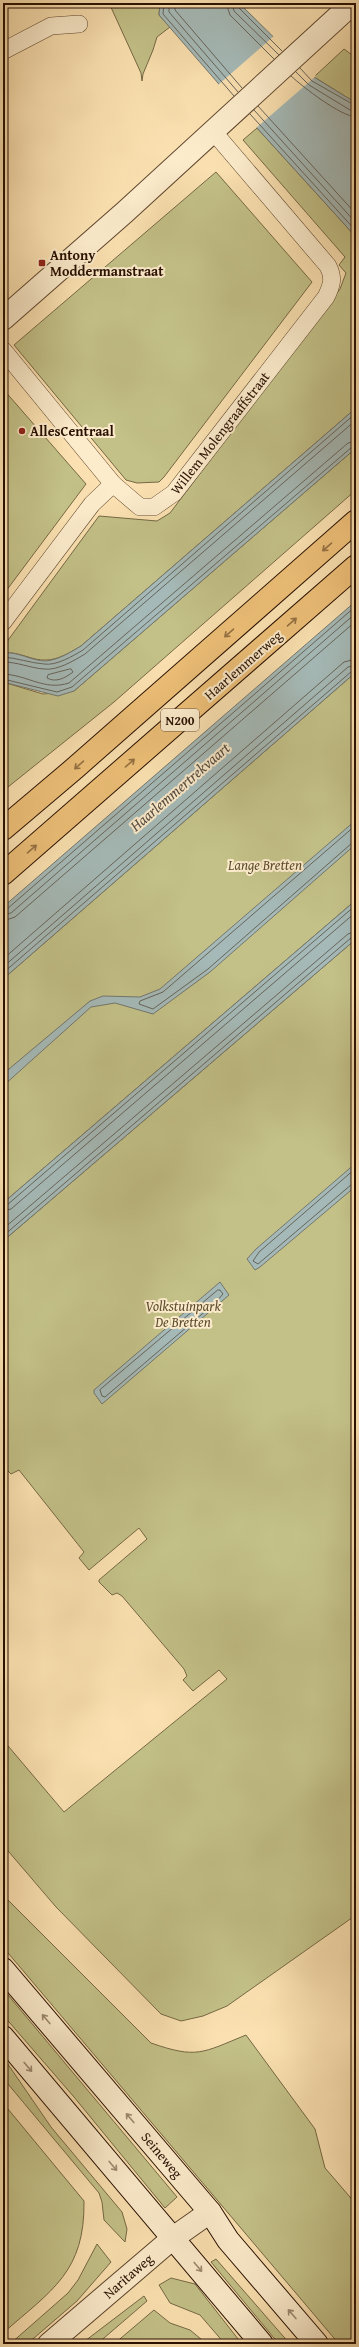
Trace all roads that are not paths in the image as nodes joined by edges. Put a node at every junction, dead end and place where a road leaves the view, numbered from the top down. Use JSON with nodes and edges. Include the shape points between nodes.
{"nodes":[{"id":1,"x":353,"y":3,"type":"edge"},
{"id":2,"x":79,"y":24,"type":"dead end"},
{"id":3,"x":3,"y":52,"type":"edge"},
{"id":4,"x":218,"y":124,"type":"junction"},
{"id":5,"x":3,"y":318,"type":"edge"},
{"id":6,"x":3,"y":350,"type":"edge"},
{"id":7,"x":113,"y":484,"type":"junction"},
{"id":8,"x":356,"y":521,"type":"edge"},
{"id":9,"x":356,"y":566,"type":"edge"},
{"id":10,"x":3,"y":622,"type":"edge"},
{"id":11,"x":3,"y":829,"type":"edge"},
{"id":12,"x":3,"y":874,"type":"edge"},
{"id":13,"x":3,"y":1969,"type":"edge"},
{"id":14,"x":3,"y":2037,"type":"edge"},
{"id":15,"x":210,"y":2212,"type":"junction"},
{"id":16,"x":173,"y":2238,"type":"junction"},
{"id":17,"x":49,"y":2344,"type":"edge"},
{"id":18,"x":262,"y":2344,"type":"edge"},
{"id":19,"x":317,"y":2344,"type":"edge"}],
"edges":[{"from":1,"to":4,"type":"main road"},
{"from":2,"to":3,"type":"street","via":[[52,26]]},
{"from":4,"to":5,"type":"main road","via":[[124,212]]},
{"from":4,"to":7,"type":"street","name":"Willem Molengraaffstraat","via":[[328,266],[333,276],[332,286],[174,493],[154,507],[140,507]]},
{"from":6,"to":7,"type":"street"},
{"from":7,"to":10,"type":"street","via":[[92,504]]},
{"from":8,"to":11,"type":"main road","number":"N200","one_way":true},
{"from":12,"to":9,"type":"main road","name":"Haarlemmerweg","number":"N200","one_way":true},
{"from":15,"to":13,"type":"main road","name":"Seineweg","one_way":true},
{"from":14,"to":16,"type":"main road","one_way":true},
{"from":15,"to":16,"type":"main road","name":"Naritaweg"},
{"from":19,"to":15,"type":"main road","name":"Seineweg","one_way":true,"via":[[228,2240]]},
{"from":16,"to":17,"type":"main road","name":"Naritaweg"},
{"from":16,"to":18,"type":"main road","one_way":true}]}
